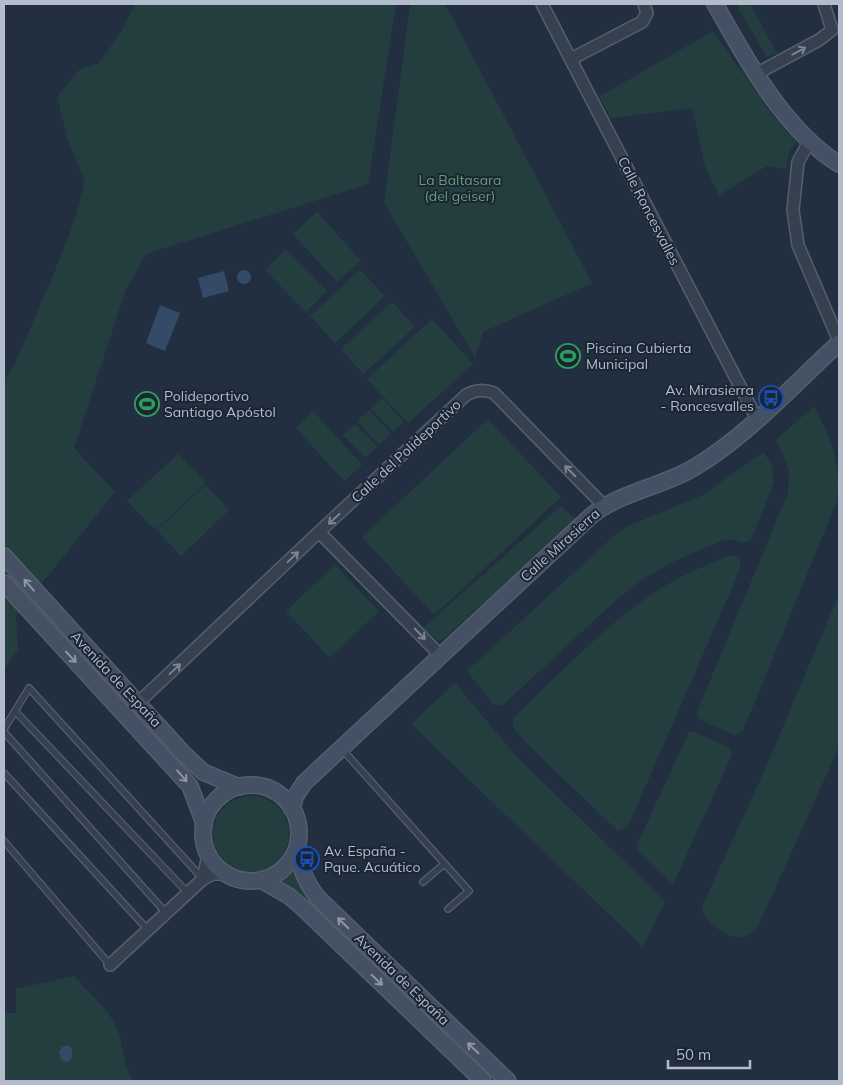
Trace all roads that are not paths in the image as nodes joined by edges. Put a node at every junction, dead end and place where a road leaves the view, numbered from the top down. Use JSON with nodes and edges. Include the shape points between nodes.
{"nodes":[{"id":1,"x":542,"y":4,"type":"edge"},
{"id":2,"x":644,"y":4,"type":"edge"},
{"id":3,"x":715,"y":4,"type":"edge"},
{"id":4,"x":824,"y":4,"type":"edge"},
{"id":5,"x":571,"y":59,"type":"junction"},
{"id":6,"x":756,"y":74,"type":"junction"},
{"id":7,"x":809,"y":142,"type":"junction"},
{"id":8,"x":839,"y":164,"type":"edge"},
{"id":9,"x":839,"y":342,"type":"edge"},
{"id":10,"x":757,"y":419,"type":"junction"},
{"id":11,"x":604,"y":506,"type":"junction"},
{"id":12,"x":319,"y":532,"type":"junction"},
{"id":13,"x":4,"y":556,"type":"edge"},
{"id":14,"x":4,"y":583,"type":"edge"},
{"id":15,"x":440,"y":655,"type":"junction"},
{"id":16,"x":139,"y":702,"type":"junction"},
{"id":17,"x":15,"y":711,"type":"junction"},
{"id":18,"x":4,"y":731,"type":"edge"},
{"id":19,"x":341,"y":748,"type":"junction"},
{"id":20,"x":4,"y":772,"type":"edge"},
{"id":21,"x":304,"y":783,"type":"junction"},
{"id":22,"x":240,"y":787,"type":"junction"},
{"id":23,"x":276,"y":792,"type":"junction"},
{"id":24,"x":292,"y":808,"type":"junction"},
{"id":25,"x":204,"y":823,"type":"junction"},
{"id":26,"x":4,"y":841,"type":"edge"},
{"id":27,"x":298,"y":843,"type":"junction"},
{"id":28,"x":208,"y":855,"type":"junction"},
{"id":29,"x":444,"y":864,"type":"junction"},
{"id":30,"x":224,"y":874,"type":"junction"},
{"id":31,"x":203,"y":879,"type":"junction"},
{"id":32,"x":261,"y":880,"type":"junction"},
{"id":33,"x":423,"y":882,"type":"dead end"},
{"id":34,"x":187,"y":892,"type":"junction"},
{"id":35,"x":448,"y":909,"type":"dead end"},
{"id":36,"x":167,"y":914,"type":"junction"},
{"id":37,"x":148,"y":930,"type":"junction"},
{"id":38,"x":110,"y":965,"type":"joint"},
{"id":39,"x":483,"y":1081,"type":"edge"},
{"id":40,"x":508,"y":1081,"type":"edge"}],
"edges":[{"from":1,"to":5,"type":"street","name":"Calle Roncesvalles"},
{"from":2,"to":5,"type":"street","via":[[648,12],[642,22]]},
{"from":3,"to":6,"type":"main road"},
{"from":6,"to":4,"type":"street","one_way":true,"via":[[832,30]]},
{"from":5,"to":10,"type":"street","name":"Calle Roncesvalles"},
{"from":6,"to":7,"type":"main road"},
{"from":7,"to":8,"type":"main road"},
{"from":7,"to":9,"type":"street","via":[[798,162],[793,210],[798,245]]},
{"from":9,"to":10,"type":"main road","name":"Calle Mirasierra"},
{"from":10,"to":11,"type":"main road","name":"Calle Mirasierra","via":[[696,466],[667,482]]},
{"from":11,"to":12,"type":"street","name":"Calle del Polideportivo","one_way":true,"via":[[494,393],[475,391],[466,395]]},
{"from":11,"to":15,"type":"main road","name":"Calle Mirasierra"},
{"from":12,"to":15,"type":"street","one_way":true},
{"from":16,"to":12,"type":"street","name":"Calle del Polideportivo","one_way":true},
{"from":16,"to":13,"type":"main road","name":"Avenida de España","one_way":true,"via":[[53,613]]},
{"from":14,"to":25,"type":"main road","name":"Avenida de España","one_way":true,"via":[[190,786]]},
{"from":15,"to":19,"type":"main road","name":"Calle Mirasierra"},
{"from":16,"to":22,"type":"main road","name":"Avenida de España","via":[[203,772]]},
{"from":17,"to":18,"type":"lane"},
{"from":17,"to":31,"type":"lane","via":[[29,688]]},
{"from":17,"to":34,"type":"lane"},
{"from":18,"to":36,"type":"lane"},
{"from":19,"to":21,"type":"main road","name":"Calle Mirasierra"},
{"from":19,"to":29,"type":"lane"},
{"from":20,"to":37,"type":"lane"},
{"from":21,"to":23,"type":"main road","name":"Calle Mirasierra"},
{"from":21,"to":24,"type":"main road","name":"Calle Mirasierra"},
{"from":22,"to":23,"type":"main road","via":[[258,786]]},
{"from":22,"to":25,"type":"main road","via":[[223,794],[211,806]]},
{"from":23,"to":24,"type":"main road"},
{"from":24,"to":27,"type":"main road","via":[[297,819]]},
{"from":25,"to":28,"type":"main road","via":[[202,834]]},
{"from":26,"to":38,"type":"lane"},
{"from":27,"to":32,"type":"main road","via":[[285,867]]},
{"from":40,"to":27,"type":"main road","name":"Avenida de España","one_way":true,"via":[[318,898],[306,881],[298,858]]},
{"from":28,"to":30,"type":"main road"},
{"from":28,"to":31,"type":"street"},
{"from":29,"to":33,"type":"lane"},
{"from":29,"to":35,"type":"lane","via":[[469,891]]},
{"from":30,"to":31,"type":"street","via":[[212,874]]},
{"from":30,"to":32,"type":"main road","via":[[245,881]]},
{"from":31,"to":34,"type":"street"},
{"from":32,"to":39,"type":"main road","name":"Avenida de España","one_way":true,"via":[[303,908]]},
{"from":34,"to":36,"type":"street"},
{"from":36,"to":37,"type":"street"},
{"from":37,"to":38,"type":"street"}]}
